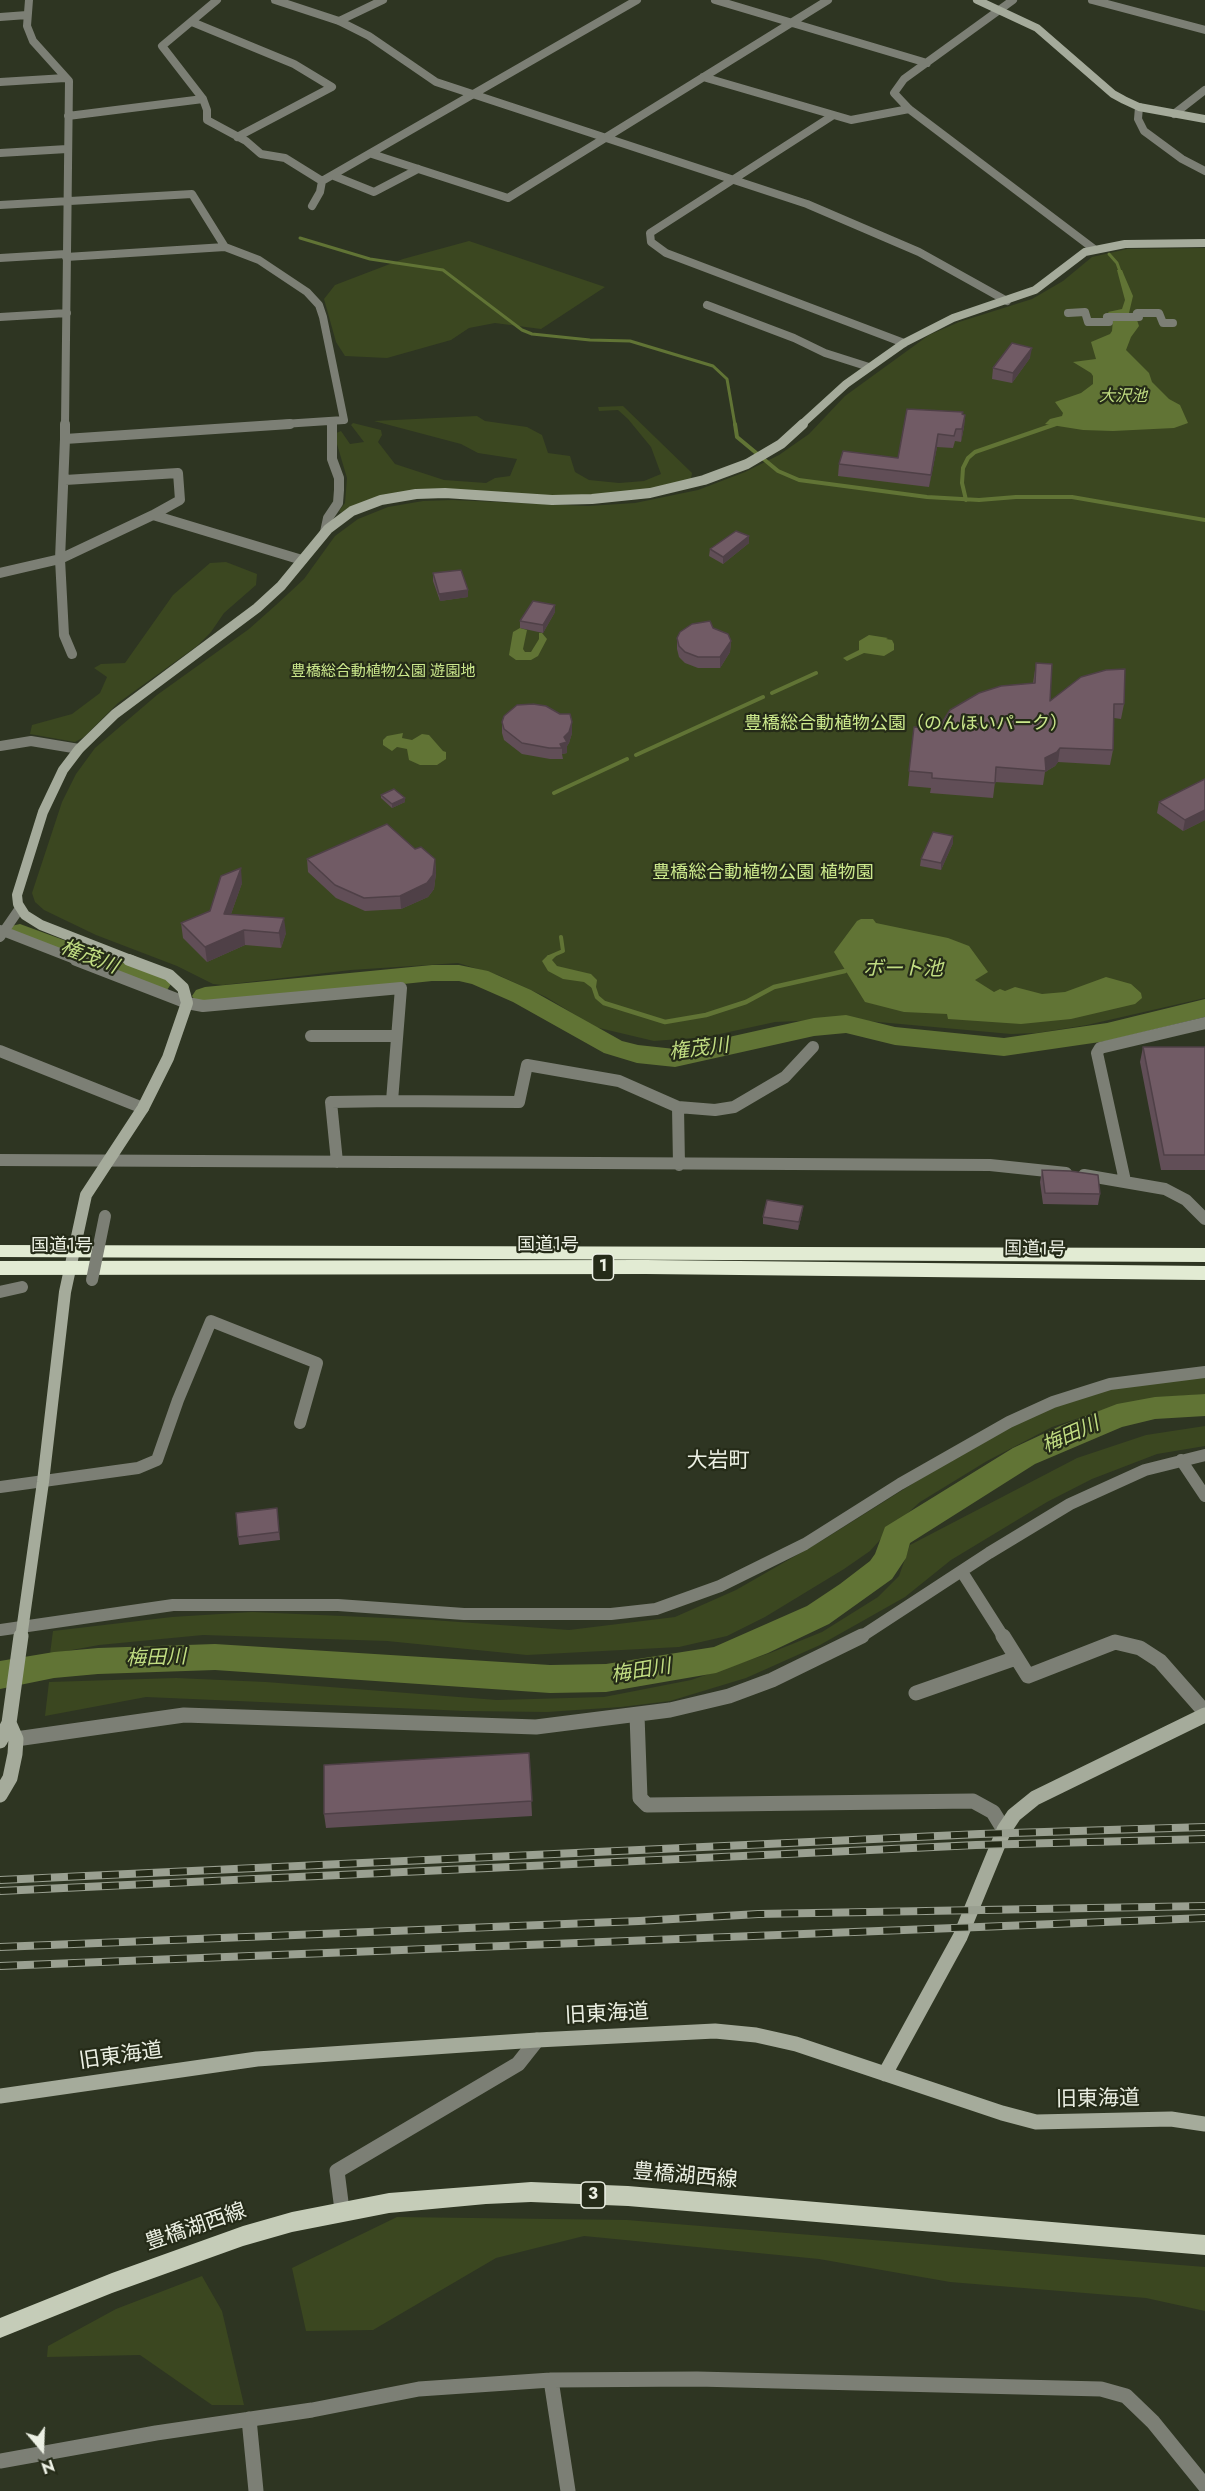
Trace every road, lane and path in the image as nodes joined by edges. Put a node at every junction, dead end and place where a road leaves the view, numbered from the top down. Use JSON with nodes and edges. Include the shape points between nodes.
{"nodes":[{"id":1,"x":29,"y":0,"type":"edge"},
{"id":2,"x":217,"y":0,"type":"edge"},
{"id":3,"x":275,"y":0,"type":"edge"},
{"id":4,"x":383,"y":0,"type":"edge"},
{"id":5,"x":637,"y":0,"type":"edge"},
{"id":6,"x":715,"y":0,"type":"edge"},
{"id":7,"x":828,"y":0,"type":"edge"},
{"id":8,"x":977,"y":0,"type":"edge"},
{"id":9,"x":1014,"y":0,"type":"edge"},
{"id":10,"x":1092,"y":0,"type":"edge"},
{"id":11,"x":999,"y":9,"type":"junction"},
{"id":12,"x":27,"y":15,"type":"junction"},
{"id":13,"x":0,"y":17,"type":"edge"},
{"id":14,"x":339,"y":21,"type":"junction"},
{"id":15,"x":192,"y":22,"type":"junction"},
{"id":16,"x":789,"y":23,"type":"junction"},
{"id":17,"x":1205,"y":30,"type":"edge"},
{"id":18,"x":927,"y":63,"type":"junction"},
{"id":19,"x":703,"y":77,"type":"junction"},
{"id":20,"x":65,"y":78,"type":"junction"},
{"id":21,"x":0,"y":82,"type":"edge"},
{"id":22,"x":1205,"y":90,"type":"edge"},
{"id":23,"x":476,"y":94,"type":"junction"},
{"id":24,"x":203,"y":99,"type":"junction"},
{"id":25,"x":1138,"y":107,"type":"junction"},
{"id":26,"x":909,"y":108,"type":"junction"},
{"id":27,"x":1174,"y":114,"type":"junction"},
{"id":28,"x":68,"y":116,"type":"junction"},
{"id":29,"x":832,"y":116,"type":"junction"},
{"id":30,"x":1205,"y":119,"type":"edge"},
{"id":31,"x":237,"y":136,"type":"junction"},
{"id":32,"x":605,"y":138,"type":"junction"},
{"id":33,"x":67,"y":149,"type":"junction"},
{"id":34,"x":0,"y":153,"type":"edge"},
{"id":35,"x":372,"y":154,"type":"junction"},
{"id":36,"x":418,"y":169,"type":"junction"},
{"id":37,"x":1205,"y":171,"type":"edge"},
{"id":38,"x":334,"y":176,"type":"junction"},
{"id":39,"x":735,"y":179,"type":"junction"},
{"id":40,"x":322,"y":181,"type":"junction"},
{"id":41,"x":66,"y":201,"type":"junction"},
{"id":42,"x":0,"y":205,"type":"edge"},
{"id":43,"x":312,"y":206,"type":"dead end"},
{"id":44,"x":1205,"y":243,"type":"edge"},
{"id":45,"x":225,"y":247,"type":"junction"},
{"id":46,"x":1094,"y":249,"type":"junction"},
{"id":47,"x":66,"y":256,"type":"junction"},
{"id":48,"x":0,"y":258,"type":"edge"},
{"id":49,"x":1007,"y":301,"type":"junction"},
{"id":50,"x":707,"y":305,"type":"dead end"},
{"id":51,"x":67,"y":313,"type":"junction"},
{"id":52,"x":1068,"y":313,"type":"dead end"},
{"id":53,"x":0,"y":317,"type":"edge"},
{"id":54,"x":1173,"y":323,"type":"dead end"},
{"id":55,"x":904,"y":343,"type":"junction"},
{"id":56,"x":869,"y":367,"type":"junction"},
{"id":57,"x":332,"y":421,"type":"junction"},
{"id":58,"x":65,"y":439,"type":"junction"},
{"id":59,"x":65,"y":480,"type":"junction"},
{"id":60,"x":153,"y":515,"type":"junction"},
{"id":61,"x":325,"y":532,"type":"junction"},
{"id":62,"x":60,"y":559,"type":"junction"},
{"id":63,"x":302,"y":560,"type":"junction"},
{"id":64,"x":0,"y":573,"type":"edge"},
{"id":65,"x":72,"y":654,"type":"dead end"},
{"id":66,"x":0,"y":746,"type":"edge"},
{"id":67,"x":79,"y":750,"type":"junction"},
{"id":68,"x":20,"y":908,"type":"junction"},
{"id":69,"x":1,"y":933,"type":"edge"},
{"id":70,"x":187,"y":1003,"type":"junction"},
{"id":71,"x":1205,"y":1023,"type":"edge"},
{"id":72,"x":310,"y":1036,"type":"dead end"},
{"id":73,"x":397,"y":1036,"type":"junction"},
{"id":74,"x":813,"y":1047,"type":"dead end"},
{"id":75,"x":0,"y":1051,"type":"edge"},
{"id":76,"x":392,"y":1101,"type":"junction"},
{"id":77,"x":678,"y":1107,"type":"junction"},
{"id":78,"x":143,"y":1108,"type":"junction"},
{"id":79,"x":0,"y":1160,"type":"edge"},
{"id":80,"x":109,"y":1161,"type":"junction"},
{"id":81,"x":337,"y":1162,"type":"junction"},
{"id":82,"x":679,"y":1165,"type":"junction"},
{"id":83,"x":1125,"y":1181,"type":"junction"},
{"id":84,"x":105,"y":1216,"type":"dead end"},
{"id":85,"x":1205,"y":1219,"type":"edge"},
{"id":86,"x":0,"y":1251,"type":"edge"},
{"id":87,"x":1205,"y":1255,"type":"edge"},
{"id":88,"x":71,"y":1259,"type":"junction"},
{"id":89,"x":0,"y":1268,"type":"edge"},
{"id":90,"x":1205,"y":1273,"type":"edge"},
{"id":91,"x":92,"y":1280,"type":"dead end"},
{"id":92,"x":22,"y":1287,"type":"dead end"},
{"id":93,"x":0,"y":1292,"type":"edge"},
{"id":94,"x":1205,"y":1372,"type":"edge"},
{"id":95,"x":300,"y":1423,"type":"dead end"},
{"id":96,"x":1205,"y":1455,"type":"edge"},
{"id":97,"x":1181,"y":1460,"type":"junction"},
{"id":98,"x":43,"y":1482,"type":"junction"},
{"id":99,"x":0,"y":1487,"type":"edge"},
{"id":100,"x":1205,"y":1496,"type":"edge"},
{"id":101,"x":962,"y":1572,"type":"junction"},
{"id":102,"x":0,"y":1630,"type":"edge"},
{"id":103,"x":21,"y":1631,"type":"junction"},
{"id":104,"x":1016,"y":1658,"type":"junction"},
{"id":105,"x":916,"y":1693,"type":"dead end"},
{"id":106,"x":1205,"y":1713,"type":"edge"},
{"id":107,"x":638,"y":1715,"type":"junction"},
{"id":108,"x":9,"y":1723,"type":"junction"},
{"id":109,"x":16,"y":1738,"type":"junction"},
{"id":110,"x":0,"y":1741,"type":"edge"},
{"id":111,"x":0,"y":1794,"type":"edge"},
{"id":112,"x":1004,"y":1830,"type":"junction"},
{"id":113,"x":537,"y":2040,"type":"junction"},
{"id":114,"x":885,"y":2074,"type":"junction"},
{"id":115,"x":0,"y":2096,"type":"edge"},
{"id":116,"x":1205,"y":2124,"type":"edge"},
{"id":117,"x":342,"y":2211,"type":"junction"},
{"id":118,"x":1205,"y":2245,"type":"edge"},
{"id":119,"x":0,"y":2328,"type":"edge"},
{"id":120,"x":551,"y":2380,"type":"junction"},
{"id":121,"x":249,"y":2419,"type":"junction"},
{"id":122,"x":0,"y":2461,"type":"edge"},
{"id":123,"x":1205,"y":2486,"type":"edge"},
{"id":124,"x":256,"y":2491,"type":"edge"},
{"id":125,"x":568,"y":2491,"type":"edge"}],
"edges":[{"from":1,"to":12,"type":"street"},
{"from":2,"to":15,"type":"street"},
{"from":3,"to":14,"type":"street"},
{"from":4,"to":14,"type":"street"},
{"from":5,"to":23,"type":"street"},
{"from":6,"to":16,"type":"street"},
{"from":7,"to":16,"type":"street"},
{"from":8,"to":11,"type":"street"},
{"from":9,"to":11,"type":"street"},
{"from":10,"to":17,"type":"street"},
{"from":11,"to":18,"type":"street"},
{"from":11,"to":25,"type":"street","via":[[1037,28],[1113,94]]},
{"from":12,"to":13,"type":"street"},
{"from":12,"to":20,"type":"street","via":[[33,40]]},
{"from":14,"to":23,"type":"street","via":[[369,36],[436,82]]},
{"from":15,"to":24,"type":"street","via":[[162,46]]},
{"from":15,"to":31,"type":"street","via":[[294,64],[332,87]]},
{"from":16,"to":18,"type":"street"},
{"from":16,"to":19,"type":"street"},
{"from":18,"to":26,"type":"street","via":[[904,79],[894,93]]},
{"from":19,"to":29,"type":"street"},
{"from":19,"to":32,"type":"street"},
{"from":20,"to":21,"type":"street"},
{"from":20,"to":28,"type":"street","via":[[69,81]]},
{"from":22,"to":27,"type":"street"},
{"from":23,"to":32,"type":"street"},
{"from":23,"to":35,"type":"street"},
{"from":24,"to":28,"type":"street"},
{"from":24,"to":31,"type":"street","via":[[207,120]]},
{"from":25,"to":27,"type":"street"},
{"from":25,"to":37,"type":"street","via":[[1144,131]]},
{"from":26,"to":29,"type":"street","via":[[851,120]]},
{"from":26,"to":46,"type":"street"},
{"from":27,"to":30,"type":"street"},
{"from":28,"to":33,"type":"street"},
{"from":29,"to":39,"type":"street"},
{"from":31,"to":40,"type":"street","via":[[261,154],[285,158]]},
{"from":32,"to":36,"type":"street","via":[[508,198]]},
{"from":32,"to":39,"type":"street"},
{"from":33,"to":34,"type":"street"},
{"from":33,"to":41,"type":"street"},
{"from":35,"to":36,"type":"street"},
{"from":35,"to":38,"type":"street"},
{"from":36,"to":38,"type":"street","via":[[374,192]]},
{"from":38,"to":40,"type":"street"},
{"from":39,"to":49,"type":"street","via":[[807,204],[919,252]]},
{"from":39,"to":55,"type":"street","via":[[650,233],[651,242],[666,253]]},
{"from":40,"to":43,"type":"street"},
{"from":41,"to":42,"type":"street"},
{"from":41,"to":45,"type":"street","via":[[192,194]]},
{"from":41,"to":47,"type":"street"},
{"from":44,"to":46,"type":"street","via":[[1125,244]]},
{"from":45,"to":47,"type":"street"},
{"from":45,"to":57,"type":"street","via":[[260,260],[319,305],[344,420]]},
{"from":46,"to":49,"type":"street","via":[[1077,257],[1045,285]]},
{"from":47,"to":48,"type":"street"},
{"from":47,"to":51,"type":"street"},
{"from":49,"to":55,"type":"street","via":[[942,322]]},
{"from":50,"to":56,"type":"street"},
{"from":51,"to":53,"type":"street"},
{"from":51,"to":58,"type":"street"},
{"from":52,"to":54,"type":"street","via":[[1085,312],[1088,322],[1109,322],[1107,317],[1159,313],[1162,323]]},
{"from":55,"to":56,"type":"street"},
{"from":56,"to":61,"type":"street","via":[[781,444],[747,464],[704,480],[650,493],[592,499],[445,493],[403,496],[371,503]]},
{"from":57,"to":58,"type":"street"},
{"from":57,"to":61,"type":"street","via":[[332,459],[339,490],[338,503]]},
{"from":58,"to":59,"type":"street"},
{"from":59,"to":60,"type":"street","via":[[178,473],[180,500]]},
{"from":59,"to":62,"type":"street"},
{"from":60,"to":62,"type":"street"},
{"from":60,"to":63,"type":"street"},
{"from":61,"to":63,"type":"street"},
{"from":62,"to":64,"type":"street"},
{"from":62,"to":65,"type":"street","via":[[64,636]]},
{"from":63,"to":67,"type":"street","via":[[257,608],[115,714]]},
{"from":66,"to":67,"type":"street","via":[[31,741]]},
{"from":67,"to":68,"type":"street","via":[[63,770],[43,812],[17,895]]},
{"from":68,"to":69,"type":"street"},
{"from":68,"to":70,"type":"street","via":[[40,925],[169,975],[183,988]]},
{"from":69,"to":70,"type":"street"},
{"from":70,"to":73,"type":"street","via":[[215,1007],[401,988]]},
{"from":70,"to":78,"type":"street","via":[[168,1058]]},
{"from":71,"to":83,"type":"street","via":[[1100,1048],[1097,1053]]},
{"from":72,"to":73,"type":"street"},
{"from":73,"to":76,"type":"street"},
{"from":74,"to":77,"type":"street","via":[[785,1077],[734,1107]]},
{"from":75,"to":78,"type":"street"},
{"from":76,"to":77,"type":"street","via":[[519,1102],[528,1065],[619,1081]]},
{"from":76,"to":81,"type":"street","via":[[331,1102]]},
{"from":77,"to":82,"type":"street"},
{"from":78,"to":80,"type":"street"},
{"from":79,"to":80,"type":"street"},
{"from":80,"to":81,"type":"street"},
{"from":80,"to":88,"type":"street","via":[[86,1195]]},
{"from":81,"to":82,"type":"street"},
{"from":82,"to":83,"type":"street","via":[[990,1165]]},
{"from":83,"to":85,"type":"street","via":[[1165,1189],[1186,1200]]},
{"from":84,"to":91,"type":"street","bridge":true},
{"from":86,"to":88,"type":"highway","name":"国道1号","number":"1"},
{"from":87,"to":88,"type":"highway","name":"国道1号","number":"1"},
{"from":88,"to":89,"type":"highway","name":"国道1号","number":"1"},
{"from":88,"to":90,"type":"highway","name":"国道1号","number":"1"},
{"from":88,"to":98,"type":"street","via":[[51,1394]]},
{"from":92,"to":93,"type":"street"},
{"from":94,"to":103,"type":"street","via":[[1110,1384],[1053,1402],[999,1428],[785,1554],[720,1586],[656,1609],[611,1614],[464,1614],[338,1605],[172,1605]]},
{"from":95,"to":98,"type":"street","via":[[317,1363],[211,1321],[157,1460],[138,1468]]},
{"from":96,"to":97,"type":"street"},
{"from":97,"to":100,"type":"street"},
{"from":97,"to":101,"type":"street","via":[[1145,1470],[1070,1504]]},
{"from":98,"to":99,"type":"street"},
{"from":98,"to":103,"type":"street"},
{"from":101,"to":104,"type":"street"},
{"from":101,"to":107,"type":"street","via":[[862,1636],[772,1680],[729,1696]]},
{"from":102,"to":103,"type":"street"},
{"from":103,"to":108,"type":"street"},
{"from":104,"to":105,"type":"street"},
{"from":104,"to":106,"type":"street","via":[[1028,1676],[1115,1642],[1132,1645],[1160,1661]]},
{"from":106,"to":112,"type":"street","via":[[1029,1801]]},
{"from":107,"to":109,"type":"street","via":[[536,1727],[190,1715]]},
{"from":107,"to":112,"type":"street","via":[[640,1798],[647,1805],[973,1801],[993,1812]]},
{"from":108,"to":109,"type":"street"},
{"from":108,"to":110,"type":"street"},
{"from":109,"to":111,"type":"street","via":[[10,1778]]},
{"from":112,"to":114,"type":"street","via":[[951,1954]]},
{"from":113,"to":114,"type":"street","name":"旧東海道","via":[[736,2032],[796,2044]]},
{"from":113,"to":115,"type":"street","name":"旧東海道","via":[[257,2059]]},
{"from":113,"to":117,"type":"street","via":[[518,2064],[337,2171]]},
{"from":114,"to":116,"type":"street","name":"旧東海道","via":[[1036,2122],[1171,2119]]},
{"from":117,"to":118,"type":"main road","name":"豊橋湖西線","number":"3","via":[[437,2197],[531,2192],[628,2196]]},
{"from":117,"to":119,"type":"main road","name":"豊橋湖西線","number":"3","via":[[243,2236]]},
{"from":120,"to":121,"type":"street","via":[[419,2389]]},
{"from":120,"to":123,"type":"street","via":[[697,2379],[1101,2389],[1126,2396],[1153,2422]]},
{"from":120,"to":125,"type":"street"},
{"from":121,"to":122,"type":"street"},
{"from":121,"to":124,"type":"street"}]}
